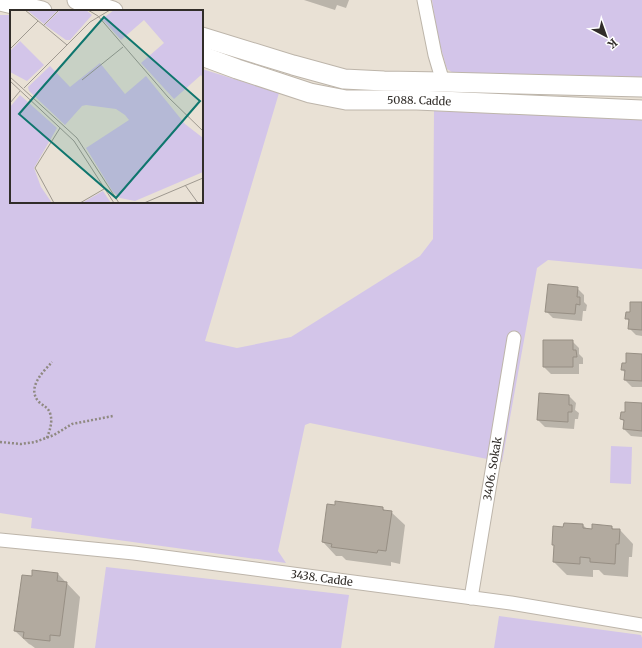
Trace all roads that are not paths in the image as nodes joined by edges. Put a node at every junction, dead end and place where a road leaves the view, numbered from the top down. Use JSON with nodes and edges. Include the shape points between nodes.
{"nodes":[{"id":1,"x":77,"y":0,"type":"edge"},
{"id":2,"x":424,"y":0,"type":"edge"},
{"id":3,"x":0,"y":1,"type":"edge"},
{"id":4,"x":38,"y":10,"type":"edge"},
{"id":5,"x":110,"y":10,"type":"edge"},
{"id":6,"x":203,"y":38,"type":"edge"},
{"id":7,"x":203,"y":56,"type":"edge"},
{"id":8,"x":443,"y":82,"type":"junction"},
{"id":9,"x":642,"y":87,"type":"edge"},
{"id":10,"x":642,"y":110,"type":"edge"},
{"id":11,"x":514,"y":338,"type":"dead end"},
{"id":12,"x":0,"y":540,"type":"edge"},
{"id":13,"x":471,"y":598,"type":"junction"},
{"id":14,"x":642,"y":625,"type":"edge"}],
"edges":[{"from":1,"to":5,"type":"street"},
{"from":2,"to":8,"type":"street"},
{"from":3,"to":4,"type":"street"},
{"from":6,"to":8,"type":"street","name":"5088. Cadde","via":[[344,79]]},
{"from":7,"to":10,"type":"street","name":"5088. Cadde","via":[[310,93],[346,100],[417,100]]},
{"from":8,"to":9,"type":"street","name":"5088. Cadde"},
{"from":11,"to":13,"type":"street","name":"3406. Sokak"},
{"from":12,"to":13,"type":"street","name":"3438. Cadde","via":[[134,553]]},
{"from":13,"to":14,"type":"street","name":"3438. Cadde"}]}
